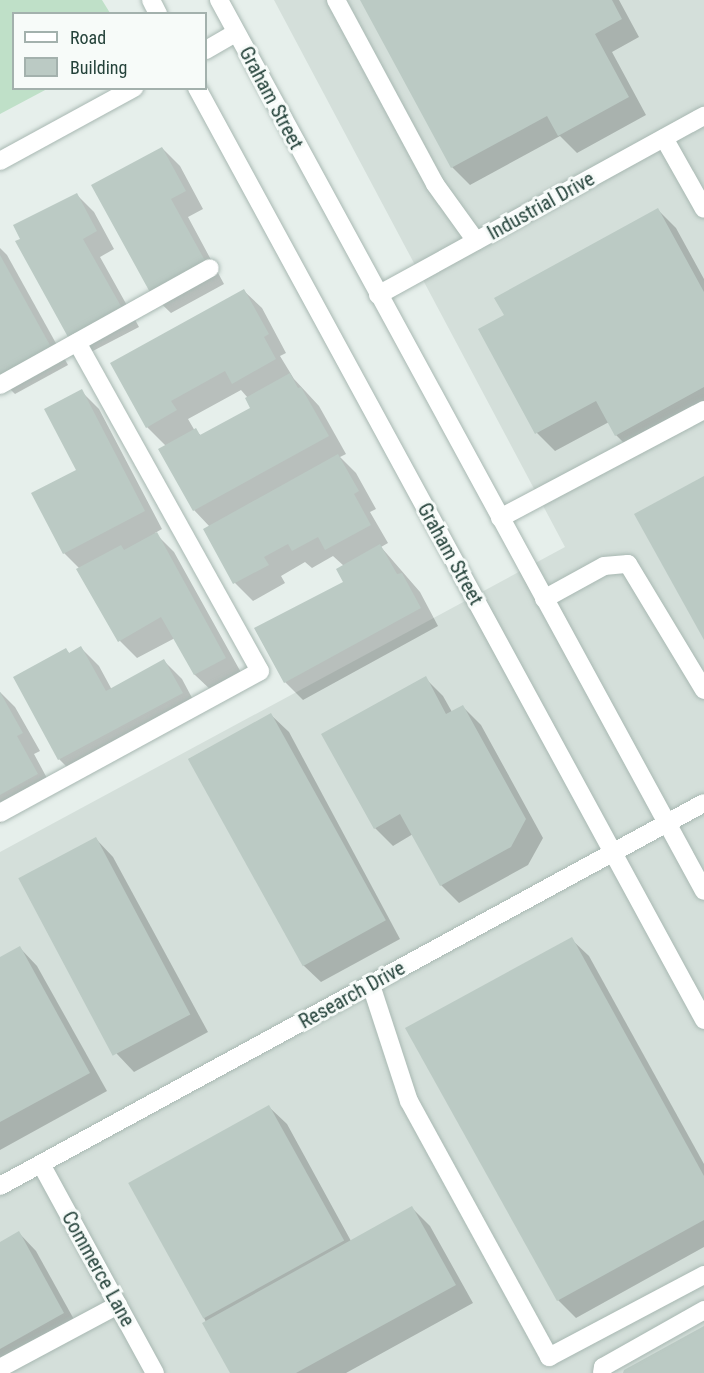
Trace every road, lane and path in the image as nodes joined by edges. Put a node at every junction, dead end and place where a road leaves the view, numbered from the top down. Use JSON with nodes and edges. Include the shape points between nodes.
{"nodes":[{"id":1,"x":219,"y":0,"type":"edge"},
{"id":2,"x":336,"y":0,"type":"edge"},
{"id":3,"x":236,"y":33,"type":"junction"},
{"id":4,"x":207,"y":49,"type":"edge"},
{"id":5,"x":130,"y":90,"type":"edge"},
{"id":6,"x":198,"y":90,"type":"edge"},
{"id":7,"x":704,"y":116,"type":"edge"},
{"id":8,"x":664,"y":138,"type":"junction"},
{"id":9,"x":0,"y":161,"type":"edge"},
{"id":10,"x":704,"y":209,"type":"edge"},
{"id":11,"x":476,"y":241,"type":"junction"},
{"id":12,"x":210,"y":268,"type":"dead end"},
{"id":13,"x":378,"y":295,"type":"junction"},
{"id":14,"x":77,"y":342,"type":"junction"},
{"id":15,"x":0,"y":385,"type":"edge"},
{"id":16,"x":704,"y":410,"type":"edge"},
{"id":17,"x":500,"y":518,"type":"junction"},
{"id":18,"x":544,"y":599,"type":"junction"},
{"id":19,"x":704,"y":690,"type":"edge"},
{"id":20,"x":704,"y":803,"type":"edge"},
{"id":21,"x":0,"y":813,"type":"edge"},
{"id":22,"x":667,"y":823,"type":"junction"},
{"id":23,"x":612,"y":853,"type":"junction"},
{"id":24,"x":704,"y":891,"type":"edge"},
{"id":25,"x":371,"y":985,"type":"junction"},
{"id":26,"x":704,"y":1020,"type":"edge"},
{"id":27,"x":40,"y":1164,"type":"junction"},
{"id":28,"x":0,"y":1186,"type":"edge"},
{"id":29,"x":704,"y":1275,"type":"edge"},
{"id":30,"x":118,"y":1305,"type":"junction"},
{"id":31,"x":704,"y":1310,"type":"edge"},
{"id":32,"x":0,"y":1368,"type":"edge"},
{"id":33,"x":155,"y":1373,"type":"edge"},
{"id":34,"x":603,"y":1373,"type":"edge"}],
"edges":[{"from":1,"to":3,"type":"street","name":"Graham Street"},
{"from":2,"to":11,"type":"street","via":[[435,184]]},
{"from":3,"to":4,"type":"street"},
{"from":3,"to":13,"type":"street","name":"Graham Street"},
{"from":5,"to":9,"type":"street"},
{"from":6,"to":23,"type":"street","name":"Graham Street"},
{"from":7,"to":8,"type":"street","name":"Industrial Drive"},
{"from":8,"to":10,"type":"street"},
{"from":8,"to":11,"type":"street","name":"Industrial Drive"},
{"from":11,"to":13,"type":"street","name":"Industrial Drive"},
{"from":12,"to":14,"type":"street"},
{"from":13,"to":17,"type":"street","name":"Graham Street"},
{"from":14,"to":15,"type":"street"},
{"from":14,"to":21,"type":"street","via":[[260,671]]},
{"from":16,"to":17,"type":"street"},
{"from":17,"to":18,"type":"street","name":"Graham Street"},
{"from":18,"to":19,"type":"street","via":[[604,566],[628,564]]},
{"from":18,"to":22,"type":"street","name":"Graham Street"},
{"from":20,"to":22,"type":"street","name":"Research Drive"},
{"from":22,"to":23,"type":"street","name":"Research Drive"},
{"from":22,"to":24,"type":"street","name":"Graham Street"},
{"from":23,"to":25,"type":"street","name":"Research Drive"},
{"from":23,"to":26,"type":"street","name":"Graham Street"},
{"from":25,"to":27,"type":"street","name":"Research Drive"},
{"from":25,"to":29,"type":"street","via":[[409,1101],[549,1357]]},
{"from":27,"to":28,"type":"street","name":"Research Drive"},
{"from":27,"to":30,"type":"street","name":"Commerce Lane"},
{"from":30,"to":32,"type":"street"},
{"from":30,"to":33,"type":"street","name":"Commerce Lane"},
{"from":31,"to":34,"type":"street","via":[[603,1367]]}]}
